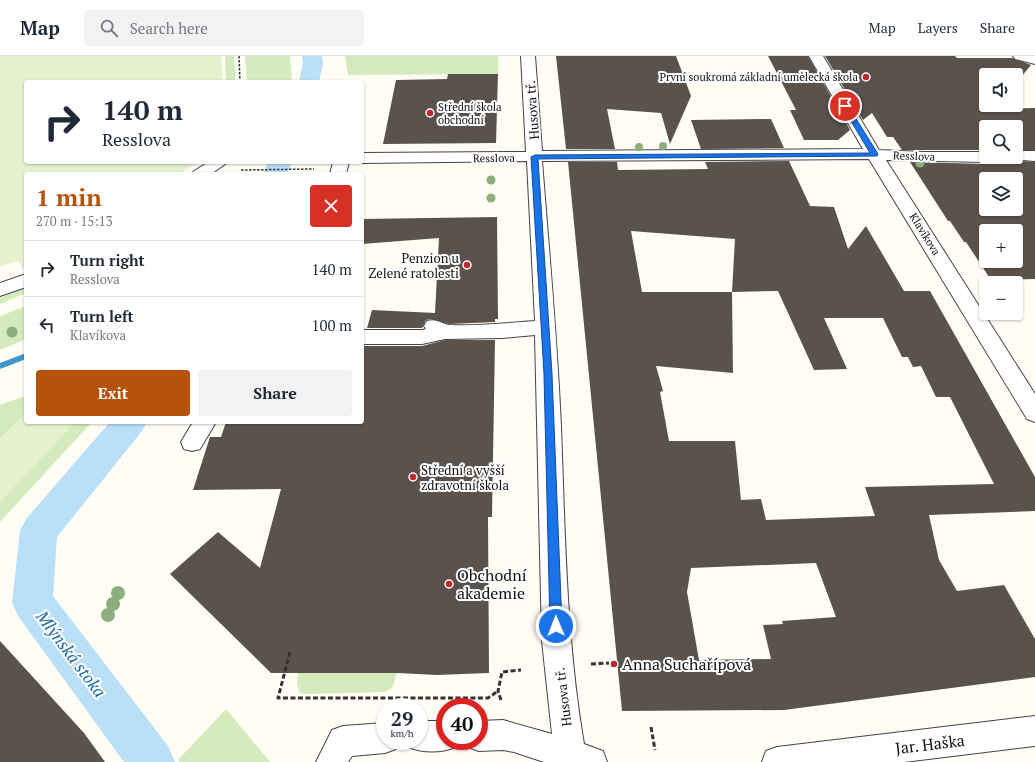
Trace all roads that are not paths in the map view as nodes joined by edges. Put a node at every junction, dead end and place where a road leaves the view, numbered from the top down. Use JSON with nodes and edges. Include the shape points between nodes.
{"nodes":[{"id":1,"x":528,"y":56,"type":"edge"},
{"id":2,"x":816,"y":56,"type":"edge"},
{"id":3,"x":1020,"y":56,"type":"edge"},
{"id":4,"x":1035,"y":60,"type":"edge"},
{"id":5,"x":875,"y":154,"type":"junction"},
{"id":6,"x":1023,"y":156,"type":"edge"},
{"id":7,"x":1035,"y":156,"type":"edge"},
{"id":8,"x":535,"y":157,"type":"junction"},
{"id":9,"x":979,"y":157,"type":"edge"},
{"id":10,"x":364,"y":158,"type":"edge"},
{"id":11,"x":217,"y":164,"type":"edge"},
{"id":12,"x":203,"y":172,"type":"edge"},
{"id":13,"x":24,"y":281,"type":"edge"},
{"id":14,"x":0,"y":290,"type":"edge"},
{"id":15,"x":545,"y":327,"type":"junction"},
{"id":16,"x":364,"y":337,"type":"edge"},
{"id":17,"x":1034,"y":410,"type":"edge"},
{"id":18,"x":204,"y":424,"type":"edge"},
{"id":19,"x":192,"y":442,"type":"dead end"},
{"id":20,"x":1035,"y":731,"type":"edge"},
{"id":21,"x":488,"y":736,"type":"edge"},
{"id":22,"x":376,"y":739,"type":"edge"},
{"id":23,"x":578,"y":760,"type":"edge"},
{"id":24,"x":331,"y":762,"type":"edge"},
{"id":25,"x":777,"y":762,"type":"edge"}],
"edges":[{"from":1,"to":8,"type":"street","name":"Husova tř."},
{"from":2,"to":5,"type":"street","name":"Klavíkova"},
{"from":3,"to":4,"type":"street"},
{"from":5,"to":8,"type":"street","name":"Resslova"},
{"from":5,"to":9,"type":"street","name":"Resslova"},
{"from":5,"to":17,"type":"street","name":"Klavíkova"},
{"from":6,"to":7,"type":"street"},
{"from":8,"to":10,"type":"street","name":"Resslova"},
{"from":8,"to":15,"type":"street","name":"Husova tř."},
{"from":11,"to":12,"type":"street"},
{"from":13,"to":14,"type":"street"},
{"from":15,"to":16,"type":"street","via":[[502,331],[439,329],[422,337]]},
{"from":15,"to":23,"type":"street","name":"Husova tř.","via":[[556,641],[562,701]]},
{"from":18,"to":19,"type":"street"},
{"from":20,"to":25,"type":"street","name":"Jar. Haška"},
{"from":21,"to":23,"type":"street","via":[[503,735]]},
{"from":22,"to":24,"type":"street","via":[[343,741]]}]}
